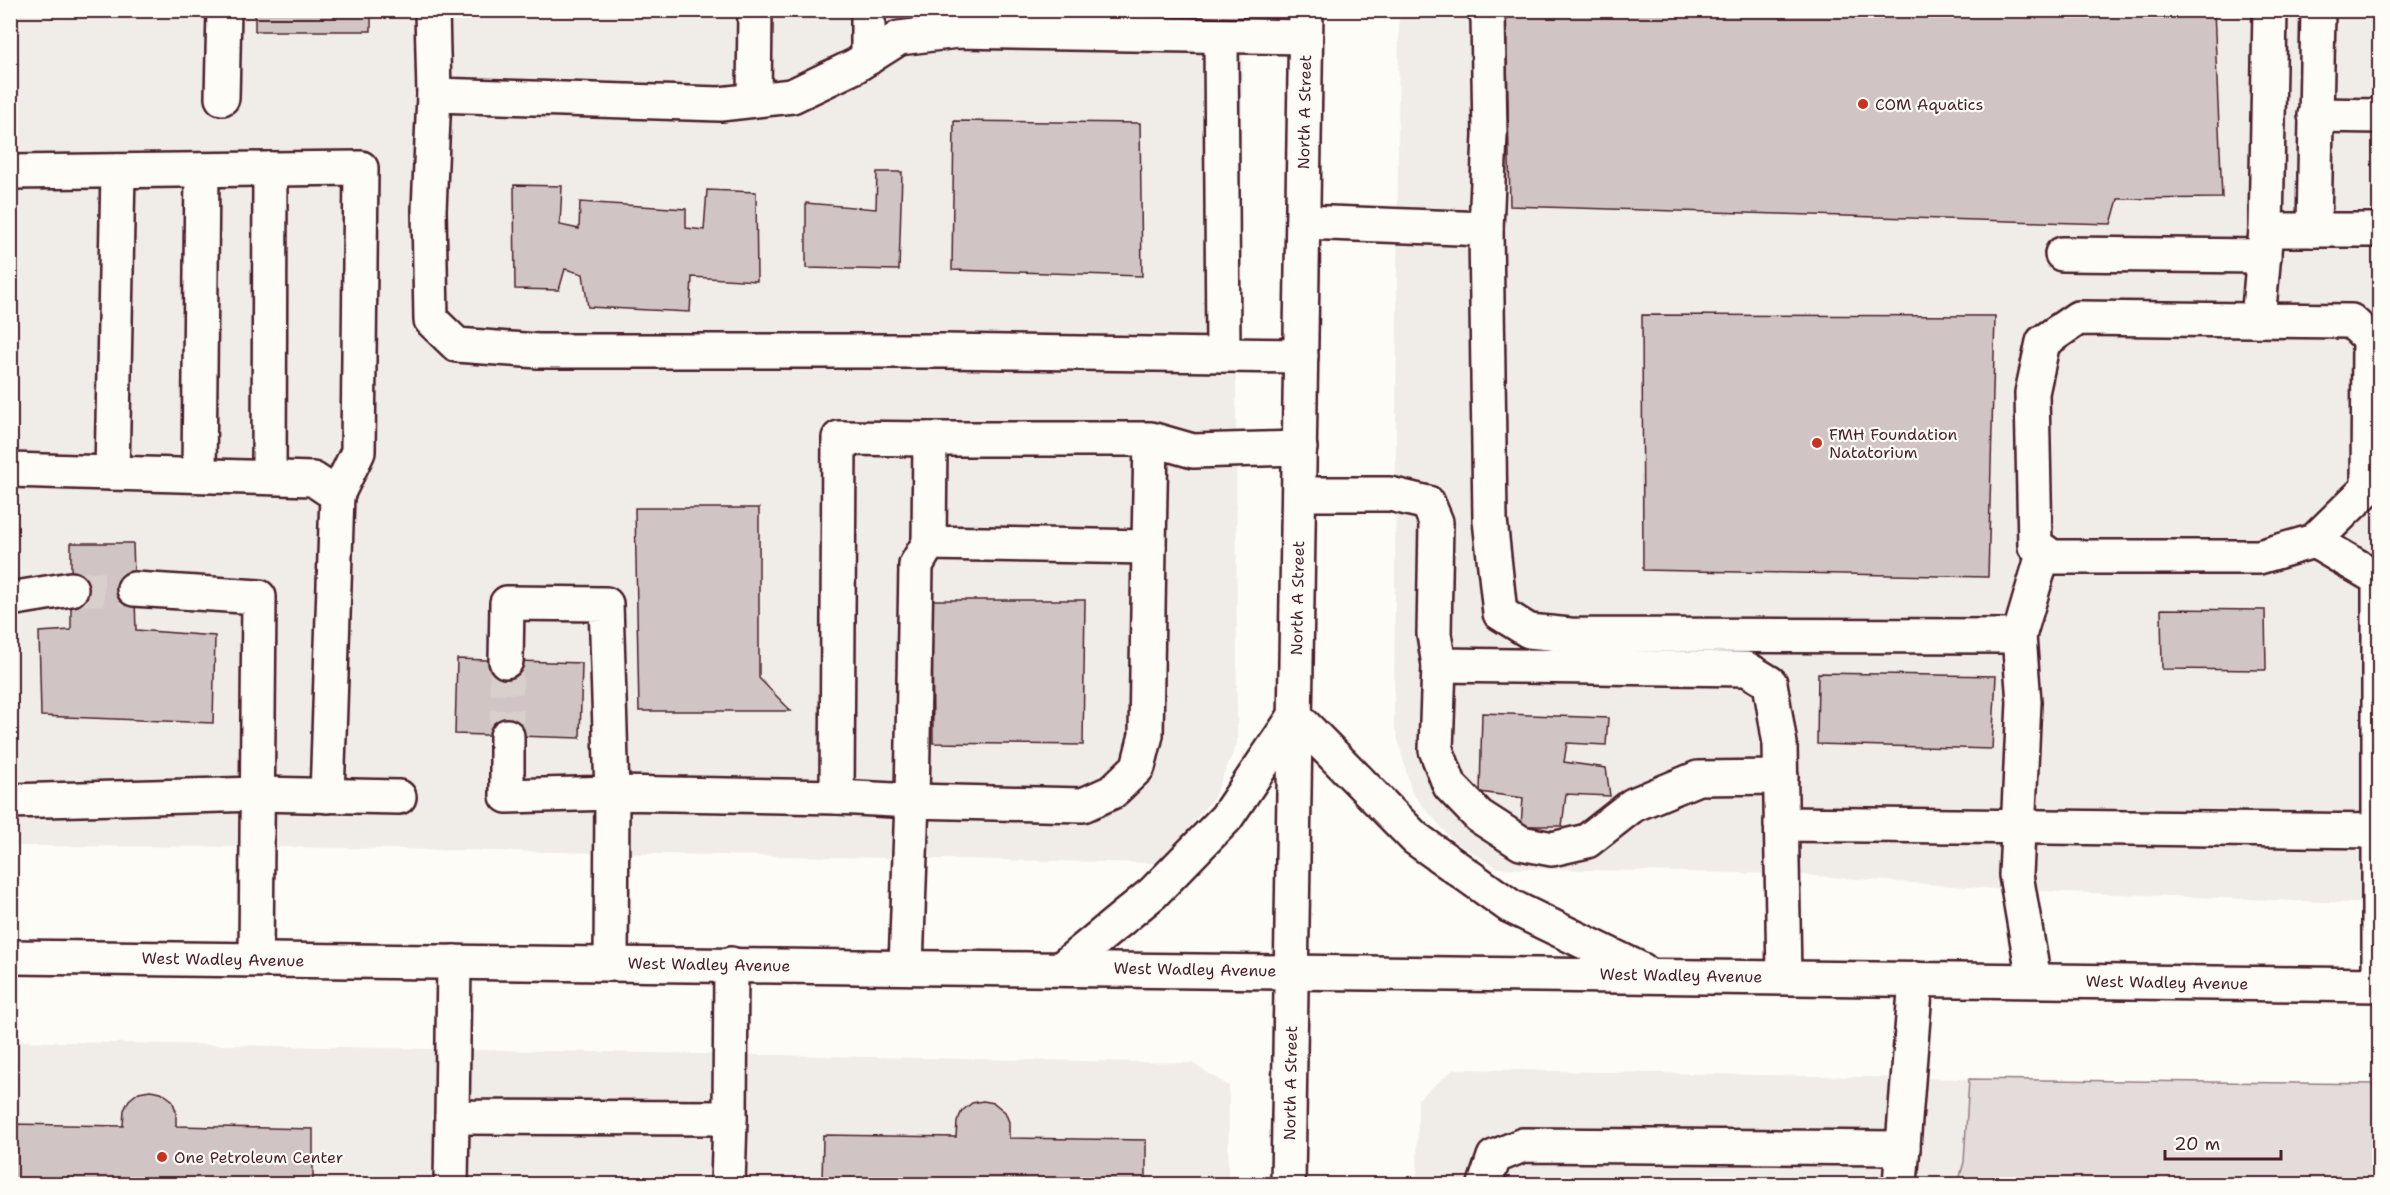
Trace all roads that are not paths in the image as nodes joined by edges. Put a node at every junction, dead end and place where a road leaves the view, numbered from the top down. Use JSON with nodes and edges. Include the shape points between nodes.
{"nodes":[{"id":1,"x":224,"y":10,"type":"edge"},
{"id":2,"x":432,"y":10,"type":"edge"},
{"id":3,"x":755,"y":10,"type":"edge"},
{"id":4,"x":868,"y":10,"type":"edge"},
{"id":5,"x":1484,"y":10,"type":"edge"},
{"id":6,"x":2270,"y":10,"type":"edge"},
{"id":7,"x":2318,"y":10,"type":"edge"},
{"id":8,"x":1306,"y":24,"type":"edge"},
{"id":9,"x":1221,"y":36,"type":"junction"},
{"id":10,"x":868,"y":58,"type":"junction"},
{"id":11,"x":434,"y":95,"type":"junction"},
{"id":12,"x":222,"y":98,"type":"dead end"},
{"id":13,"x":754,"y":99,"type":"junction"},
{"id":14,"x":2315,"y":115,"type":"junction"},
{"id":15,"x":2379,"y":116,"type":"edge"},
{"id":16,"x":270,"y":169,"type":"junction"},
{"id":17,"x":202,"y":170,"type":"junction"},
{"id":18,"x":118,"y":171,"type":"junction"},
{"id":19,"x":10,"y":172,"type":"edge"},
{"id":20,"x":1303,"y":222,"type":"junction"},
{"id":21,"x":1485,"y":230,"type":"junction"},
{"id":22,"x":2314,"y":230,"type":"junction"},
{"id":23,"x":2379,"y":230,"type":"edge"},
{"id":24,"x":2265,"y":243,"type":"junction"},
{"id":25,"x":2062,"y":254,"type":"dead end"},
{"id":26,"x":2258,"y":320,"type":"junction"},
{"id":27,"x":1223,"y":355,"type":"junction"},
{"id":28,"x":1301,"y":356,"type":"junction"},
{"id":29,"x":930,"y":439,"type":"junction"},
{"id":30,"x":1151,"y":439,"type":"junction"},
{"id":31,"x":1300,"y":448,"type":"junction"},
{"id":32,"x":10,"y":470,"type":"edge"},
{"id":33,"x":112,"y":473,"type":"junction"},
{"id":34,"x":199,"y":475,"type":"junction"},
{"id":35,"x":269,"y":477,"type":"junction"},
{"id":36,"x":337,"y":495,"type":"junction"},
{"id":37,"x":1299,"y":495,"type":"junction"},
{"id":38,"x":2314,"y":541,"type":"junction"},
{"id":39,"x":929,"y":543,"type":"junction"},
{"id":40,"x":1149,"y":547,"type":"junction"},
{"id":41,"x":2044,"y":551,"type":"junction"},
{"id":42,"x":2379,"y":579,"type":"edge"},
{"id":43,"x":71,"y":589,"type":"tunnel mouth"},
{"id":44,"x":134,"y":589,"type":"tunnel mouth"},
{"id":45,"x":10,"y":599,"type":"edge"},
{"id":46,"x":2019,"y":636,"type":"junction"},
{"id":47,"x":506,"y":661,"type":"tunnel mouth"},
{"id":48,"x":1439,"y":665,"type":"junction"},
{"id":49,"x":1295,"y":716,"type":"junction"},
{"id":50,"x":507,"y":736,"type":"tunnel mouth"},
{"id":51,"x":1781,"y":777,"type":"junction"},
{"id":52,"x":612,"y":793,"type":"junction"},
{"id":53,"x":258,"y":794,"type":"junction"},
{"id":54,"x":327,"y":796,"type":"junction"},
{"id":55,"x":399,"y":797,"type":"dead end"},
{"id":56,"x":837,"y":797,"type":"junction"},
{"id":57,"x":10,"y":801,"type":"edge"},
{"id":58,"x":912,"y":801,"type":"junction"},
{"id":59,"x":1781,"y":824,"type":"junction"},
{"id":60,"x":2018,"y":825,"type":"junction"},
{"id":61,"x":2379,"y":831,"type":"edge"},
{"id":62,"x":10,"y":957,"type":"edge"},
{"id":63,"x":256,"y":959,"type":"junction"},
{"id":64,"x":453,"y":962,"type":"junction"},
{"id":65,"x":611,"y":963,"type":"junction"},
{"id":66,"x":731,"y":964,"type":"junction"},
{"id":67,"x":906,"y":966,"type":"junction"},
{"id":68,"x":1062,"y":968,"type":"junction"},
{"id":69,"x":1292,"y":970,"type":"junction"},
{"id":70,"x":1652,"y":975,"type":"junction"},
{"id":71,"x":1784,"y":977,"type":"junction"},
{"id":72,"x":1916,"y":979,"type":"junction"},
{"id":73,"x":2034,"y":980,"type":"junction"},
{"id":74,"x":2379,"y":985,"type":"edge"},
{"id":75,"x":452,"y":1117,"type":"junction"},
{"id":76,"x":730,"y":1118,"type":"junction"},
{"id":77,"x":1903,"y":1148,"type":"junction"},
{"id":78,"x":451,"y":1185,"type":"edge"},
{"id":79,"x":728,"y":1185,"type":"edge"},
{"id":80,"x":1288,"y":1185,"type":"edge"},
{"id":81,"x":1485,"y":1185,"type":"edge"},
{"id":82,"x":1900,"y":1185,"type":"edge"}],
"edges":[{"from":1,"to":12,"type":"main road"},
{"from":2,"to":11,"type":"main road"},
{"from":3,"to":13,"type":"main road"},
{"from":4,"to":10,"type":"main road"},
{"from":5,"to":21,"type":"main road","via":[[1488,15],[1490,135]]},
{"from":6,"to":24,"type":"main road"},
{"from":7,"to":14,"type":"main road"},
{"from":8,"to":9,"type":"main road"},
{"from":8,"to":20,"type":"main road","name":"North A Street"},
{"from":9,"to":10,"type":"main road","via":[[958,31],[899,38]]},
{"from":9,"to":27,"type":"main road"},
{"from":10,"to":13,"type":"main road","via":[[792,96]]},
{"from":11,"to":13,"type":"main road","via":[[720,104]]},
{"from":11,"to":27,"type":"main road","via":[[429,210],[431,320],[457,345],[538,351]]},
{"from":14,"to":15,"type":"main road"},
{"from":14,"to":22,"type":"main road"},
{"from":16,"to":17,"type":"main road"},
{"from":16,"to":35,"type":"main road"},
{"from":16,"to":36,"type":"main road","via":[[361,168],[358,452]]},
{"from":17,"to":18,"type":"main road"},
{"from":17,"to":34,"type":"main road"},
{"from":18,"to":19,"type":"main road"},
{"from":18,"to":33,"type":"main road"},
{"from":20,"to":21,"type":"main road"},
{"from":20,"to":28,"type":"main road","name":"North A Street"},
{"from":21,"to":46,"type":"main road","via":[[1490,520],[1500,613],[1529,631],[1570,635]]},
{"from":22,"to":23,"type":"main road"},
{"from":22,"to":24,"type":"main road"},
{"from":24,"to":25,"type":"main road"},
{"from":24,"to":26,"type":"main road"},
{"from":26,"to":38,"type":"main road","via":[[2351,321],[2369,338],[2368,488]]},
{"from":26,"to":41,"type":"main road","via":[[2078,318],[2043,342],[2032,393],[2035,546]]},
{"from":27,"to":28,"type":"main road"},
{"from":28,"to":31,"type":"main road","name":"North A Street"},
{"from":29,"to":30,"type":"main road"},
{"from":29,"to":39,"type":"main road"},
{"from":29,"to":56,"type":"main road","via":[[839,438]]},
{"from":30,"to":31,"type":"main road","via":[[1192,451]]},
{"from":30,"to":40,"type":"main road"},
{"from":31,"to":37,"type":"main road","name":"North A Street"},
{"from":32,"to":33,"type":"main road"},
{"from":33,"to":34,"type":"main road"},
{"from":34,"to":35,"type":"main road"},
{"from":35,"to":36,"type":"main road","via":[[313,479]]},
{"from":36,"to":54,"type":"main road"},
{"from":37,"to":48,"type":"main road","via":[[1390,494],[1428,503],[1436,522],[1434,634]]},
{"from":37,"to":49,"type":"main road","name":"North A Street"},
{"from":38,"to":41,"type":"main road","via":[[2259,557],[2053,557]]},
{"from":38,"to":42,"type":"main road"},
{"from":39,"to":40,"type":"main road"},
{"from":39,"to":58,"type":"main road","via":[[916,565]]},
{"from":40,"to":58,"type":"main road","via":[[1146,735],[1138,767],[1112,792],[1083,805]]},
{"from":41,"to":46,"type":"main road"},
{"from":42,"to":61,"type":"main road","name":"West Wadley Avenue"},
{"from":43,"to":45,"type":"main road"},
{"from":44,"to":53,"type":"main road","via":[[260,597]]},
{"from":46,"to":60,"type":"main road","via":[[2024,702]]},
{"from":47,"to":52,"type":"main road","via":[[507,603],[606,604]]},
{"from":48,"to":51,"type":"main road","via":[[1747,669],[1770,683]]},
{"from":48,"to":51,"type":"main road","via":[[1436,750],[1450,786],[1479,816],[1521,843],[1552,849],[1587,841],[1632,805],[1698,778]]},
{"from":49,"to":68,"type":"main road","via":[[1226,818],[1153,893]]},
{"from":49,"to":69,"type":"main road","name":"North A Street"},
{"from":49,"to":70,"type":"main road","via":[[1424,845],[1510,906]]},
{"from":50,"to":52,"type":"main road","via":[[507,796]]},
{"from":51,"to":59,"type":"main road"},
{"from":52,"to":56,"type":"main road"},
{"from":52,"to":65,"type":"main road"},
{"from":53,"to":54,"type":"main road"},
{"from":53,"to":57,"type":"main road"},
{"from":53,"to":63,"type":"main road"},
{"from":54,"to":55,"type":"main road"},
{"from":56,"to":58,"type":"main road"},
{"from":58,"to":67,"type":"main road"},
{"from":59,"to":60,"type":"main road"},
{"from":59,"to":71,"type":"main road"},
{"from":60,"to":61,"type":"main road"},
{"from":60,"to":73,"type":"main road","via":[[2016,875]]},
{"from":61,"to":74,"type":"main road","name":"West Wadley Avenue"},
{"from":62,"to":63,"type":"main road","name":"West Wadley Avenue"},
{"from":63,"to":64,"type":"main road","name":"West Wadley Avenue"},
{"from":64,"to":65,"type":"main road","name":"West Wadley Avenue"},
{"from":64,"to":75,"type":"main road"},
{"from":65,"to":66,"type":"main road","name":"West Wadley Avenue"},
{"from":66,"to":67,"type":"main road","name":"West Wadley Avenue"},
{"from":66,"to":76,"type":"main road"},
{"from":67,"to":68,"type":"main road","name":"West Wadley Avenue"},
{"from":68,"to":69,"type":"main road","name":"West Wadley Avenue"},
{"from":69,"to":70,"type":"main road","name":"West Wadley Avenue"},
{"from":69,"to":80,"type":"main road","name":"North A Street"},
{"from":70,"to":71,"type":"main road","name":"West Wadley Avenue"},
{"from":71,"to":72,"type":"main road","name":"West Wadley Avenue"},
{"from":72,"to":73,"type":"main road","name":"West Wadley Avenue"},
{"from":72,"to":77,"type":"main road"},
{"from":73,"to":74,"type":"main road","name":"West Wadley Avenue"},
{"from":75,"to":76,"type":"main road"},
{"from":75,"to":78,"type":"main road"},
{"from":76,"to":79,"type":"main road"},
{"from":77,"to":81,"type":"main road","via":[[1523,1145],[1494,1156]]},
{"from":77,"to":82,"type":"main road"}]}
